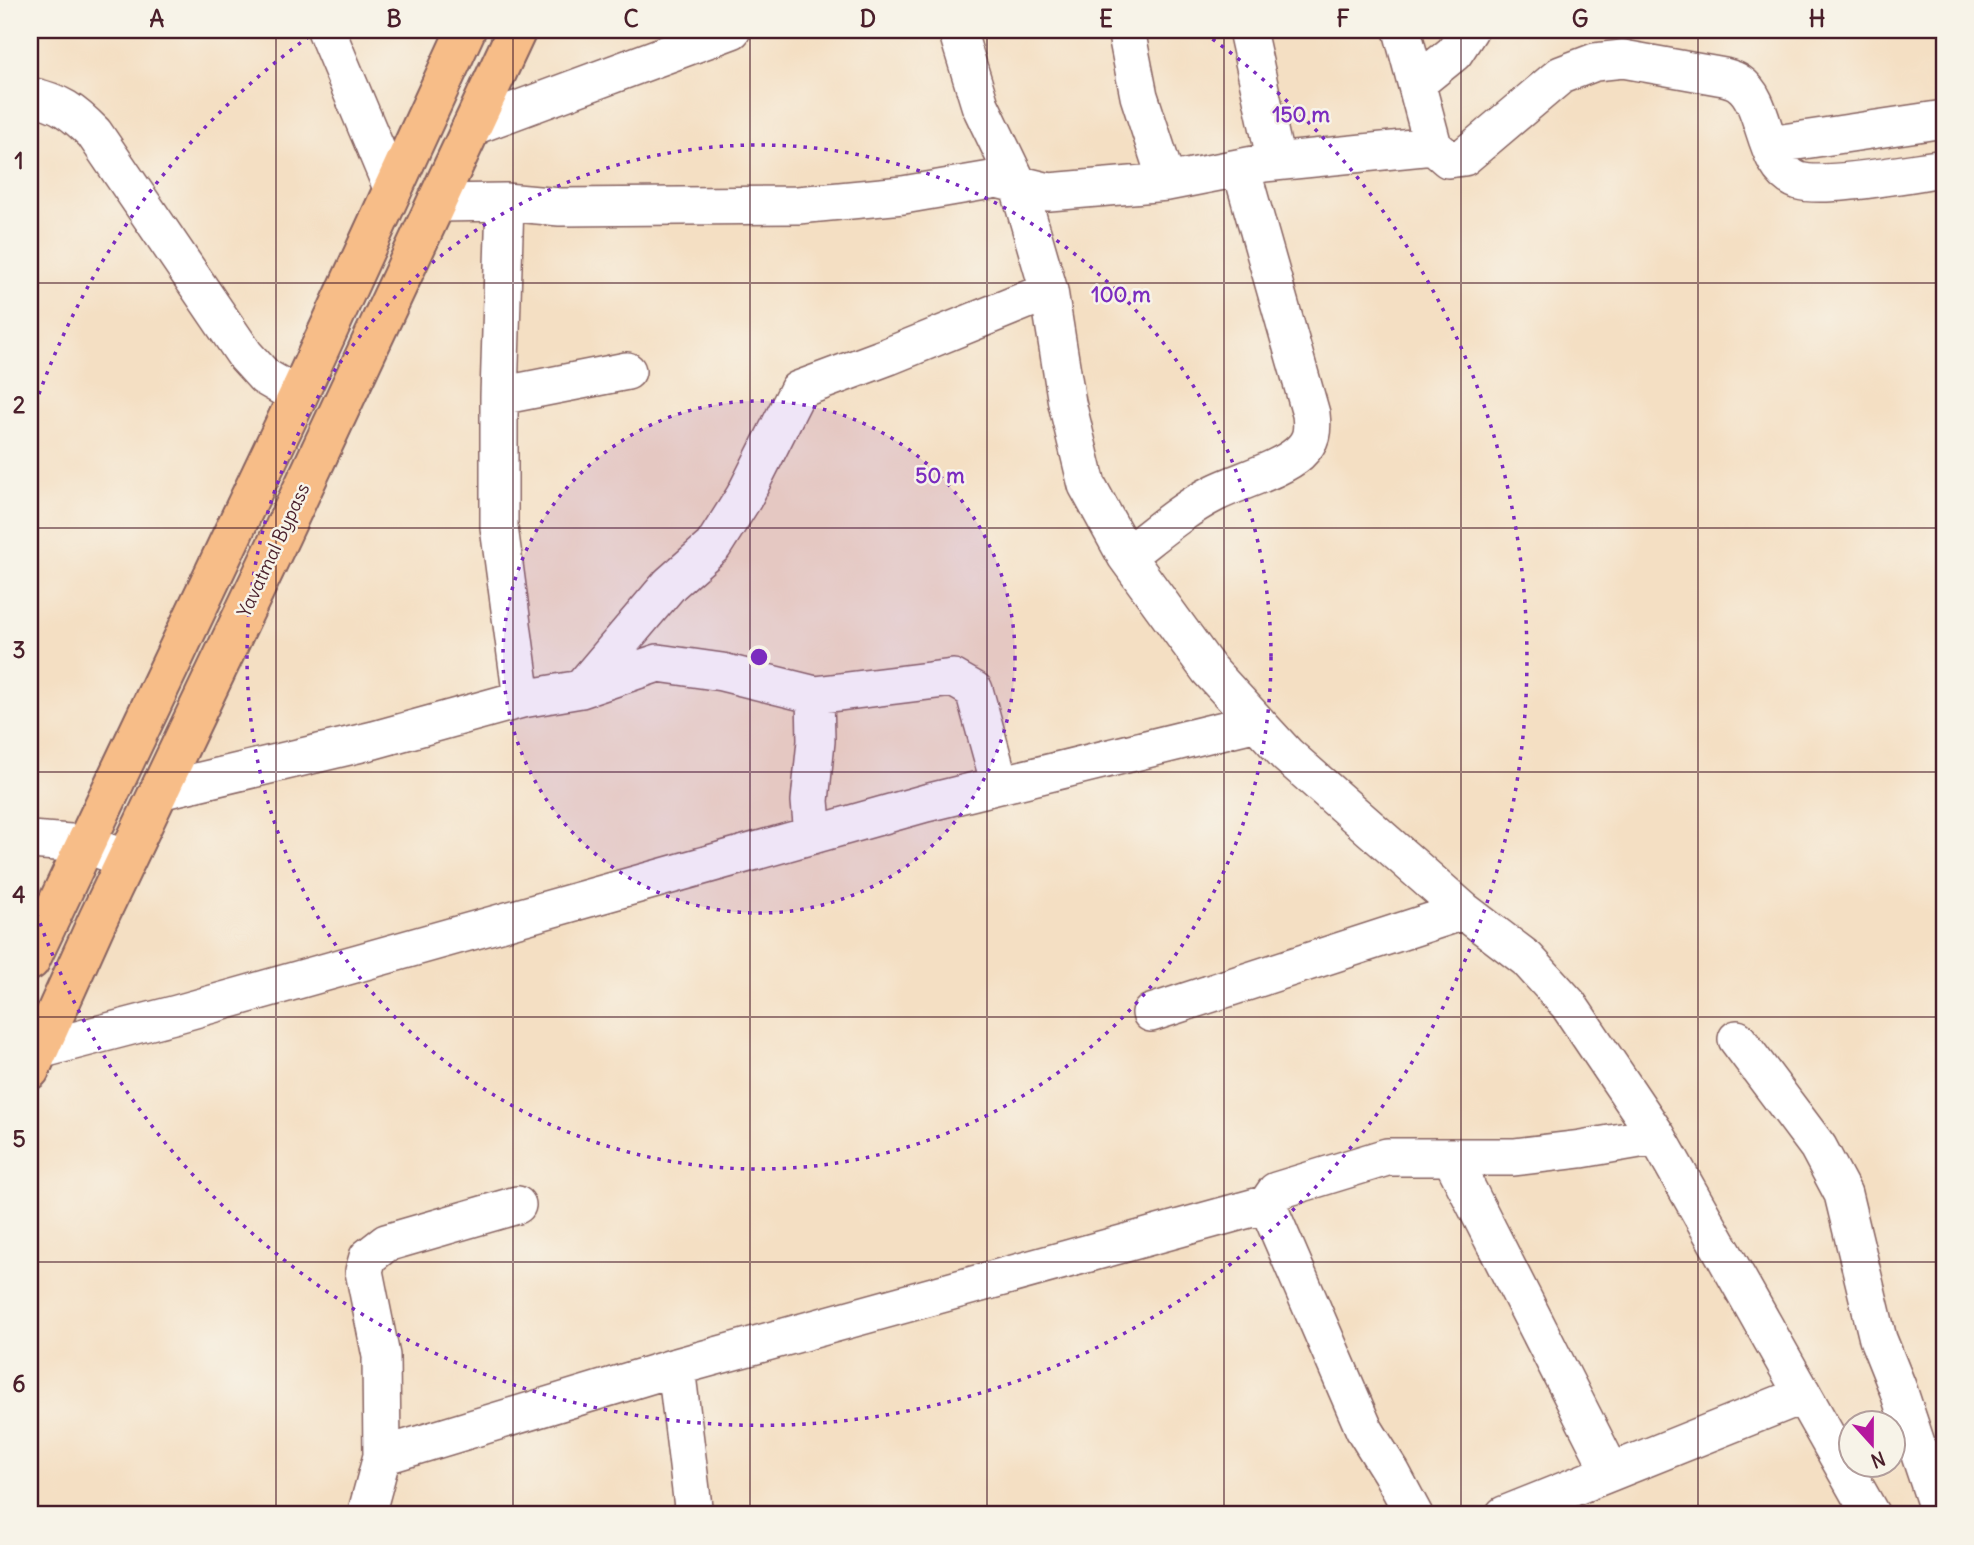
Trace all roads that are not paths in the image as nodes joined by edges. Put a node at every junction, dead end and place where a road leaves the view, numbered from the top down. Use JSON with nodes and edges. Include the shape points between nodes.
{"nodes":[{"id":1,"x":326,"y":30,"type":"edge"},
{"id":2,"x":517,"y":30,"type":"edge"},
{"id":3,"x":732,"y":30,"type":"edge"},
{"id":4,"x":957,"y":30,"type":"edge"},
{"id":5,"x":1126,"y":30,"type":"edge"},
{"id":6,"x":1247,"y":30,"type":"edge"},
{"id":7,"x":1402,"y":30,"type":"edge"},
{"id":8,"x":1469,"y":30,"type":"edge"},
{"id":9,"x":456,"y":37,"type":"edge"},
{"id":10,"x":1416,"y":83,"type":"junction"},
{"id":11,"x":30,"y":96,"type":"edge"},
{"id":12,"x":1944,"y":119,"type":"edge"},
{"id":13,"x":471,"y":127,"type":"junction"},
{"id":14,"x":1770,"y":145,"type":"junction"},
{"id":15,"x":1433,"y":146,"type":"junction"},
{"id":16,"x":1259,"y":165,"type":"junction"},
{"id":17,"x":1944,"y":168,"type":"edge"},
{"id":18,"x":1167,"y":182,"type":"junction"},
{"id":19,"x":1018,"y":184,"type":"junction"},
{"id":20,"x":393,"y":190,"type":"junction"},
{"id":21,"x":505,"y":202,"type":"junction"},
{"id":22,"x":436,"y":203,"type":"junction"},
{"id":23,"x":1049,"y":291,"type":"junction"},
{"id":24,"x":627,"y":371,"type":"dead end"},
{"id":25,"x":298,"y":396,"type":"junction"},
{"id":26,"x":499,"y":396,"type":"junction"},
{"id":27,"x":1126,"y":556,"type":"junction"},
{"id":28,"x":581,"y":689,"type":"junction"},
{"id":29,"x":815,"y":695,"type":"junction"},
{"id":30,"x":522,"y":699,"type":"junction"},
{"id":31,"x":1256,"y":722,"type":"junction"},
{"id":32,"x":1000,"y":785,"type":"junction"},
{"id":33,"x":159,"y":791,"type":"junction"},
{"id":34,"x":813,"y":835,"type":"junction"},
{"id":35,"x":30,"y":840,"type":"edge"},
{"id":36,"x":84,"y":844,"type":"junction"},
{"id":37,"x":126,"y":859,"type":"junction"},
{"id":38,"x":1464,"y":911,"type":"junction"},
{"id":39,"x":30,"y":961,"type":"edge"},
{"id":40,"x":1151,"y":1013,"type":"dead end"},
{"id":41,"x":1737,"y":1039,"type":"dead end"},
{"id":42,"x":34,"y":1060,"type":"edge"},
{"id":43,"x":1657,"y":1136,"type":"junction"},
{"id":44,"x":1451,"y":1157,"type":"junction"},
{"id":45,"x":1267,"y":1204,"type":"junction"},
{"id":46,"x":517,"y":1205,"type":"dead end"},
{"id":47,"x":677,"y":1367,"type":"junction"},
{"id":48,"x":1803,"y":1395,"type":"junction"},
{"id":49,"x":382,"y":1456,"type":"junction"},
{"id":50,"x":1611,"y":1472,"type":"junction"},
{"id":51,"x":366,"y":1515,"type":"edge"},
{"id":52,"x":694,"y":1515,"type":"edge"},
{"id":53,"x":1414,"y":1515,"type":"edge"},
{"id":54,"x":1504,"y":1515,"type":"edge"},
{"id":55,"x":1871,"y":1515,"type":"edge"},
{"id":56,"x":1940,"y":1515,"type":"edge"}],
"edges":[{"from":1,"to":20,"type":"street"},
{"from":2,"to":13,"type":"main road","name":"Yavatmal Bypass"},
{"from":3,"to":13,"type":"street"},
{"from":4,"to":19,"type":"street","via":[[980,105]]},
{"from":5,"to":18,"type":"street","via":[[1139,96]]},
{"from":6,"to":16,"type":"street"},
{"from":7,"to":10,"type":"street"},
{"from":8,"to":10,"type":"street","via":[[1454,53]]},
{"from":9,"to":20,"type":"main road"},
{"from":10,"to":15,"type":"street"},
{"from":11,"to":25,"type":"street","via":[[73,113],[94,133],[245,355],[265,377]]},
{"from":12,"to":14,"type":"street"},
{"from":13,"to":22,"type":"main road","name":"Yavatmal Bypass"},
{"from":14,"to":15,"type":"street","via":[[1748,92],[1739,83],[1724,76],[1623,59],[1595,62],[1562,75],[1464,157],[1448,159]]},
{"from":14,"to":17,"type":"street","via":[[1778,166],[1802,182]]},
{"from":15,"to":16,"type":"street"},
{"from":16,"to":18,"type":"street"},
{"from":16,"to":27,"type":"street","via":[[1311,414],[1310,442],[1297,455],[1187,509]]},
{"from":18,"to":19,"type":"street","via":[[1049,192]]},
{"from":19,"to":21,"type":"street","via":[[997,179],[903,195],[798,205],[559,207]]},
{"from":19,"to":23,"type":"street"},
{"from":20,"to":25,"type":"main road"},
{"from":21,"to":22,"type":"street"},
{"from":21,"to":26,"type":"street"},
{"from":22,"to":33,"type":"main road","name":"Yavatmal Bypass"},
{"from":23,"to":27,"type":"street","via":[[1067,403],[1087,485]]},
{"from":23,"to":28,"type":"street","via":[[798,390],[744,497],[713,546],[670,584]]},
{"from":24,"to":26,"type":"street"},
{"from":25,"to":36,"type":"main road"},
{"from":26,"to":30,"type":"street","via":[[499,527]]},
{"from":27,"to":31,"type":"street","via":[[1209,670]]},
{"from":28,"to":29,"type":"street","via":[[658,663],[722,672]]},
{"from":28,"to":30,"type":"street"},
{"from":29,"to":32,"type":"street","via":[[953,678],[974,690]]},
{"from":29,"to":34,"type":"street"},
{"from":30,"to":33,"type":"street"},
{"from":31,"to":32,"type":"street"},
{"from":31,"to":38,"type":"street","via":[[1287,755]]},
{"from":32,"to":34,"type":"street"},
{"from":33,"to":37,"type":"main road","name":"Yavatmal Bypass"},
{"from":34,"to":42,"type":"street","via":[[191,1010]]},
{"from":35,"to":36,"type":"street"},
{"from":36,"to":37,"type":"street"},
{"from":36,"to":39,"type":"main road"},
{"from":37,"to":42,"type":"main road","name":"Yavatmal Bypass"},
{"from":38,"to":40,"type":"street"},
{"from":38,"to":43,"type":"street","via":[[1527,959],[1568,1004]]},
{"from":41,"to":56,"type":"street","via":[[1818,1147],[1843,1194],[1878,1339]]},
{"from":43,"to":44,"type":"street","via":[[1514,1157]]},
{"from":43,"to":48,"type":"street"},
{"from":44,"to":45,"type":"street","via":[[1387,1157],[1276,1191]]},
{"from":44,"to":50,"type":"street"},
{"from":45,"to":47,"type":"street"},
{"from":45,"to":53,"type":"street","via":[[1364,1429]]},
{"from":46,"to":49,"type":"street","via":[[386,1243],[368,1257],[366,1288],[381,1356]]},
{"from":47,"to":49,"type":"street"},
{"from":47,"to":52,"type":"street"},
{"from":48,"to":50,"type":"street"},
{"from":48,"to":55,"type":"street"},
{"from":49,"to":51,"type":"street"},
{"from":50,"to":54,"type":"street"}]}
